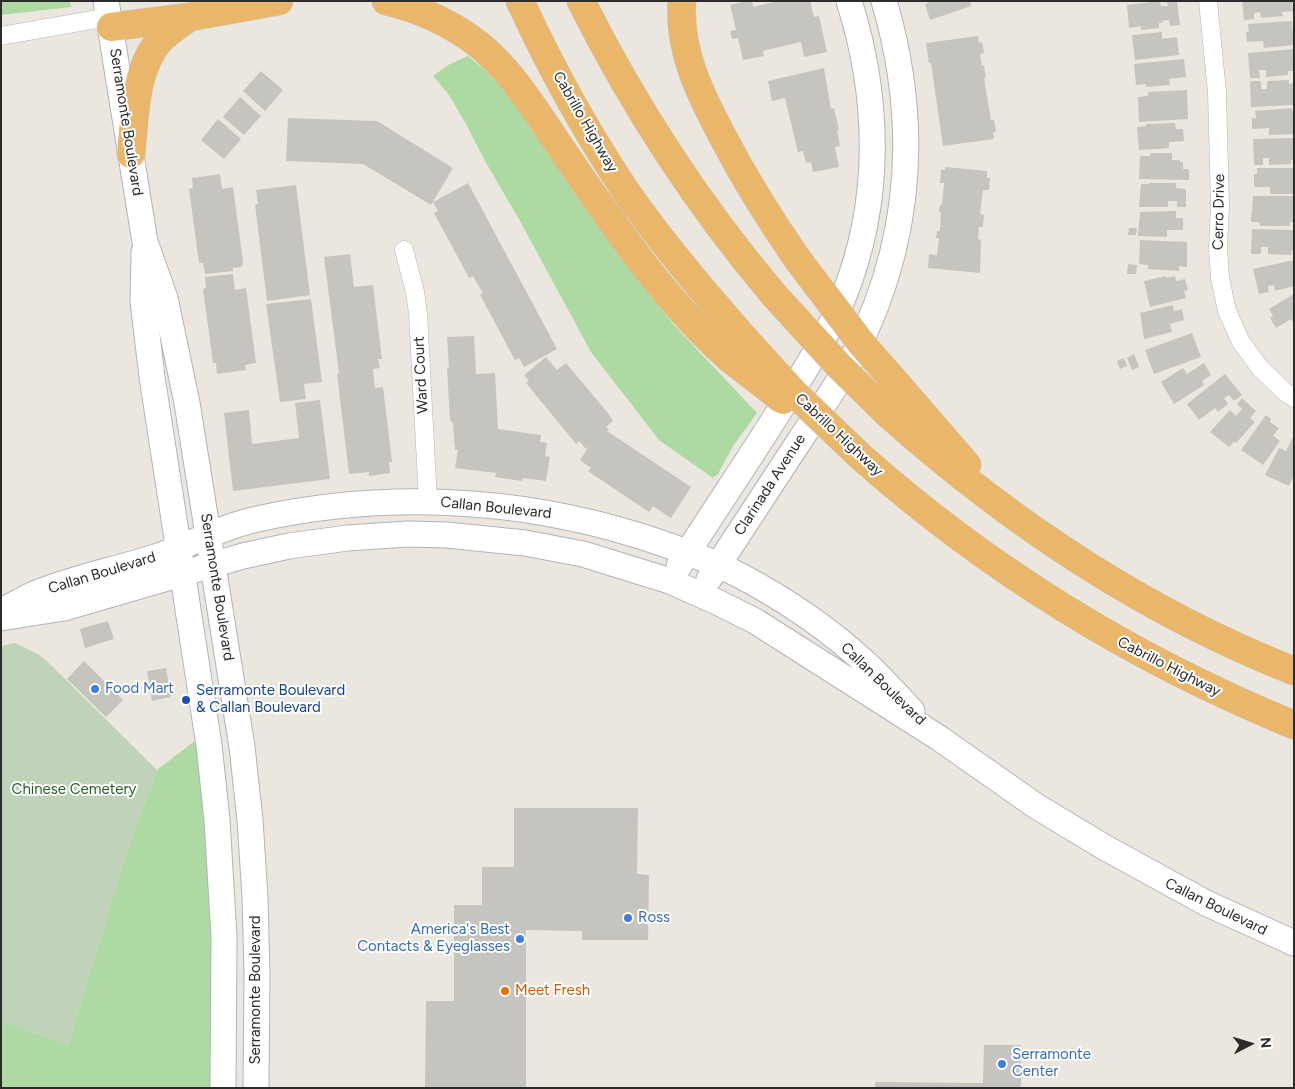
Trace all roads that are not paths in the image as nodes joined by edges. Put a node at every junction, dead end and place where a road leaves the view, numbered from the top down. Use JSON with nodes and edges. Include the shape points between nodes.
{"nodes":[{"id":1,"x":159,"y":1,"type":"edge"},
{"id":2,"x":279,"y":1,"type":"edge"},
{"id":3,"x":386,"y":1,"type":"edge"},
{"id":4,"x":520,"y":1,"type":"edge"},
{"id":5,"x":581,"y":1,"type":"edge"},
{"id":6,"x":682,"y":1,"type":"edge"},
{"id":7,"x":849,"y":1,"type":"edge"},
{"id":8,"x":884,"y":1,"type":"edge"},
{"id":9,"x":1208,"y":1,"type":"edge"},
{"id":10,"x":109,"y":14,"type":"edge"},
{"id":11,"x":190,"y":17,"type":"junction"},
{"id":12,"x":1,"y":36,"type":"edge"},
{"id":13,"x":131,"y":154,"type":"junction"},
{"id":14,"x":145,"y":242,"type":"junction"},
{"id":15,"x":404,"y":250,"type":"dead end"},
{"id":16,"x":736,"y":348,"type":"junction"},
{"id":17,"x":1294,"y":398,"type":"edge"},
{"id":18,"x":428,"y":501,"type":"junction"},
{"id":19,"x":999,"y":505,"type":"junction"},
{"id":20,"x":208,"y":534,"type":"junction"},
{"id":21,"x":178,"y":548,"type":"junction"},
{"id":22,"x":688,"y":552,"type":"junction"},
{"id":23,"x":213,"y":564,"type":"junction"},
{"id":24,"x":718,"y":564,"type":"junction"},
{"id":25,"x":182,"y":573,"type":"junction"},
{"id":26,"x":670,"y":581,"type":"junction"},
{"id":27,"x":700,"y":593,"type":"junction"},
{"id":28,"x":1,"y":611,"type":"edge"},
{"id":29,"x":1,"y":618,"type":"edge"},
{"id":30,"x":1294,"y":671,"type":"edge"},
{"id":31,"x":1294,"y":725,"type":"edge"},
{"id":32,"x":938,"y":738,"type":"junction"},
{"id":33,"x":1294,"y":943,"type":"edge"},
{"id":34,"x":223,"y":1088,"type":"edge"},
{"id":35,"x":256,"y":1088,"type":"edge"}],
"edges":[{"from":1,"to":10,"type":"highway"},
{"from":2,"to":11,"type":"highway"},
{"from":3,"to":16,"type":"highway","via":[[448,25],[492,56],[525,95],[615,227],[688,319]]},
{"from":4,"to":16,"type":"highway","name":"Cabrillo Highway","via":[[566,92],[625,190]]},
{"from":5,"to":19,"type":"highway","bridge":true,"via":[[649,126],[723,233],[774,295],[838,366],[888,414]]},
{"from":6,"to":19,"type":"highway","bridge":true,"via":[[684,40],[701,94],[771,220],[856,336]]},
{"from":7,"to":22,"type":"main road","via":[[865,58],[873,133],[868,208],[855,264],[842,300],[802,376]]},
{"from":8,"to":24,"type":"main road","name":"Clarinada Avenue","via":[[900,68],[906,139],[903,196],[888,272],[853,357]]},
{"from":9,"to":17,"type":"street","name":"Cerro Drive","via":[[1218,92],[1218,247],[1227,311],[1241,342],[1260,368]]},
{"from":10,"to":11,"type":"highway"},
{"from":10,"to":12,"type":"street"},
{"from":10,"to":13,"type":"main road","name":"Serramonte Boulevard"},
{"from":11,"to":13,"type":"highway","via":[[165,35],[149,56],[139,85]]},
{"from":13,"to":14,"type":"main road","name":"Serramonte Boulevard"},
{"from":14,"to":20,"type":"main road","name":"Serramonte Boulevard","via":[[165,298],[181,372]]},
{"from":14,"to":21,"type":"main road","name":"Serramonte Boulevard","via":[[143,301]]},
{"from":15,"to":18,"type":"street","name":"Ward Court","via":[[418,314]]},
{"from":16,"to":31,"type":"highway","name":"Cabrillo Highway","bridge":true,"via":[[793,392],[860,457],[1000,568],[1128,648]]},
{"from":18,"to":20,"type":"main road","name":"Callan Boulevard","via":[[296,512]]},
{"from":18,"to":22,"type":"main road","name":"Callan Boulevard","via":[[555,514]]},
{"from":19,"to":30,"type":"highway","via":[[1092,568],[1156,605]]},
{"from":20,"to":21,"type":"main road","name":"Callan Boulevard"},
{"from":20,"to":23,"type":"main road","name":"Serramonte Boulevard"},
{"from":21,"to":25,"type":"main road","name":"Serramonte Boulevard"},
{"from":21,"to":28,"type":"main road","name":"Callan Boulevard","via":[[50,588]]},
{"from":22,"to":24,"type":"main road","name":"Callan Boulevard"},
{"from":22,"to":26,"type":"main road"},
{"from":23,"to":25,"type":"main road","name":"Callan Boulevard"},
{"from":23,"to":26,"type":"main road","name":"Callan Boulevard","via":[[327,540],[408,534],[447,535],[564,550]]},
{"from":23,"to":35,"type":"main road","name":"Serramonte Boulevard","via":[[250,820],[257,944]]},
{"from":24,"to":27,"type":"main road","name":"Clarinada Avenue"},
{"from":24,"to":32,"type":"main road","name":"Callan Boulevard","via":[[787,603],[849,649]]},
{"from":25,"to":29,"type":"main road","name":"Callan Boulevard","via":[[51,611]]},
{"from":25,"to":34,"type":"main road","name":"Serramonte Boulevard","via":[[209,745],[220,848],[225,974]]},
{"from":26,"to":27,"type":"main road","name":"Callan Boulevard"},
{"from":27,"to":32,"type":"main road","name":"Callan Boulevard","via":[[772,631]]},
{"from":32,"to":33,"type":"main road","name":"Callan Boulevard","via":[[1036,806],[1112,852],[1206,903]]}]}
